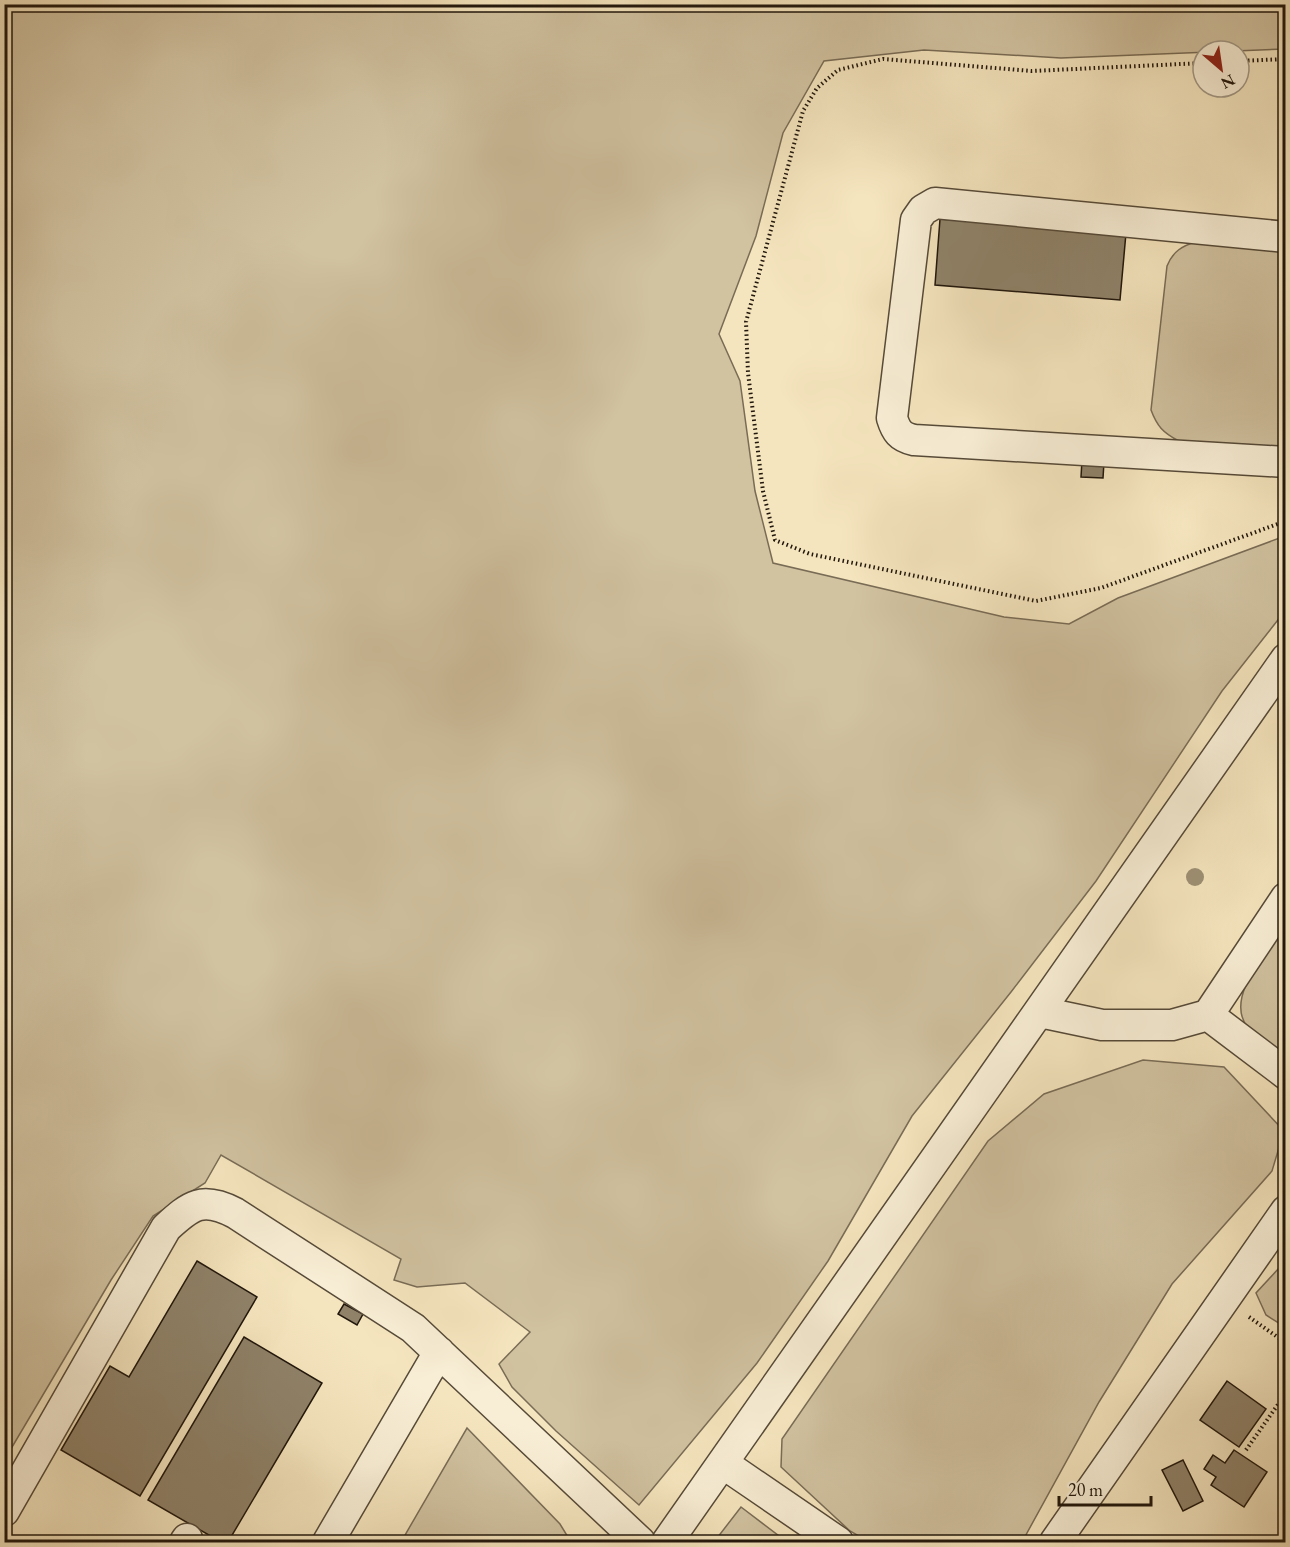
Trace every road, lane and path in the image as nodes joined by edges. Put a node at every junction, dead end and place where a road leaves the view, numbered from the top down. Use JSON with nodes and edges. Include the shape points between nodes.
{"nodes":[{"id":1,"x":1286,"y":59,"type":"edge"},
{"id":2,"x":1251,"y":61,"type":"edge"},
{"id":3,"x":1191,"y":64,"type":"edge"},
{"id":4,"x":1286,"y":237,"type":"edge"},
{"id":5,"x":1286,"y":462,"type":"edge"},
{"id":6,"x":1286,"y":521,"type":"edge"},
{"id":7,"x":1286,"y":659,"type":"edge"},
{"id":8,"x":1286,"y":898,"type":"edge"},
{"id":9,"x":1040,"y":1012,"type":"junction"},
{"id":10,"x":1208,"y":1015,"type":"junction"},
{"id":11,"x":1286,"y":1074,"type":"edge"},
{"id":12,"x":1286,"y":1211,"type":"edge"},
{"id":13,"x":1224,"y":1300,"type":"junction"},
{"id":14,"x":1286,"y":1343,"type":"edge"},
{"id":15,"x":439,"y":1352,"type":"junction"},
{"id":16,"x":1286,"y":1393,"type":"edge"},
{"id":17,"x":1246,"y":1450,"type":"dead end"},
{"id":18,"x":724,"y":1464,"type":"junction"},
{"id":19,"x":4,"y":1511,"type":"edge"},
{"id":20,"x":328,"y":1542,"type":"edge"},
{"id":21,"x":640,"y":1542,"type":"edge"},
{"id":22,"x":667,"y":1542,"type":"edge"},
{"id":23,"x":838,"y":1542,"type":"edge"},
{"id":24,"x":1055,"y":1542,"type":"edge"}],
"edges":[{"from":1,"to":2,"type":"path"},
{"from":3,"to":6,"type":"path","via":[[1032,71],[883,59],[838,70],[817,88],[803,111],[746,322],[748,374],[764,491],[776,540],[810,554],[1036,601],[1101,588]]},
{"from":4,"to":5,"type":"street","via":[[935,203],[916,220],[892,418],[895,429],[904,438],[914,440]]},
{"from":7,"to":9,"type":"street"},
{"from":8,"to":10,"type":"street"},
{"from":9,"to":10,"type":"street","via":[[1102,1025],[1172,1025]]},
{"from":9,"to":18,"type":"street"},
{"from":10,"to":11,"type":"street"},
{"from":12,"to":13,"type":"street"},
{"from":13,"to":14,"type":"path"},
{"from":13,"to":24,"type":"street"},
{"from":15,"to":19,"type":"street","via":[[413,1328],[235,1213],[218,1204],[202,1203],[166,1228]]},
{"from":15,"to":20,"type":"street"},
{"from":15,"to":21,"type":"street"},
{"from":16,"to":17,"type":"path"},
{"from":18,"to":22,"type":"street"},
{"from":18,"to":23,"type":"street"}]}
